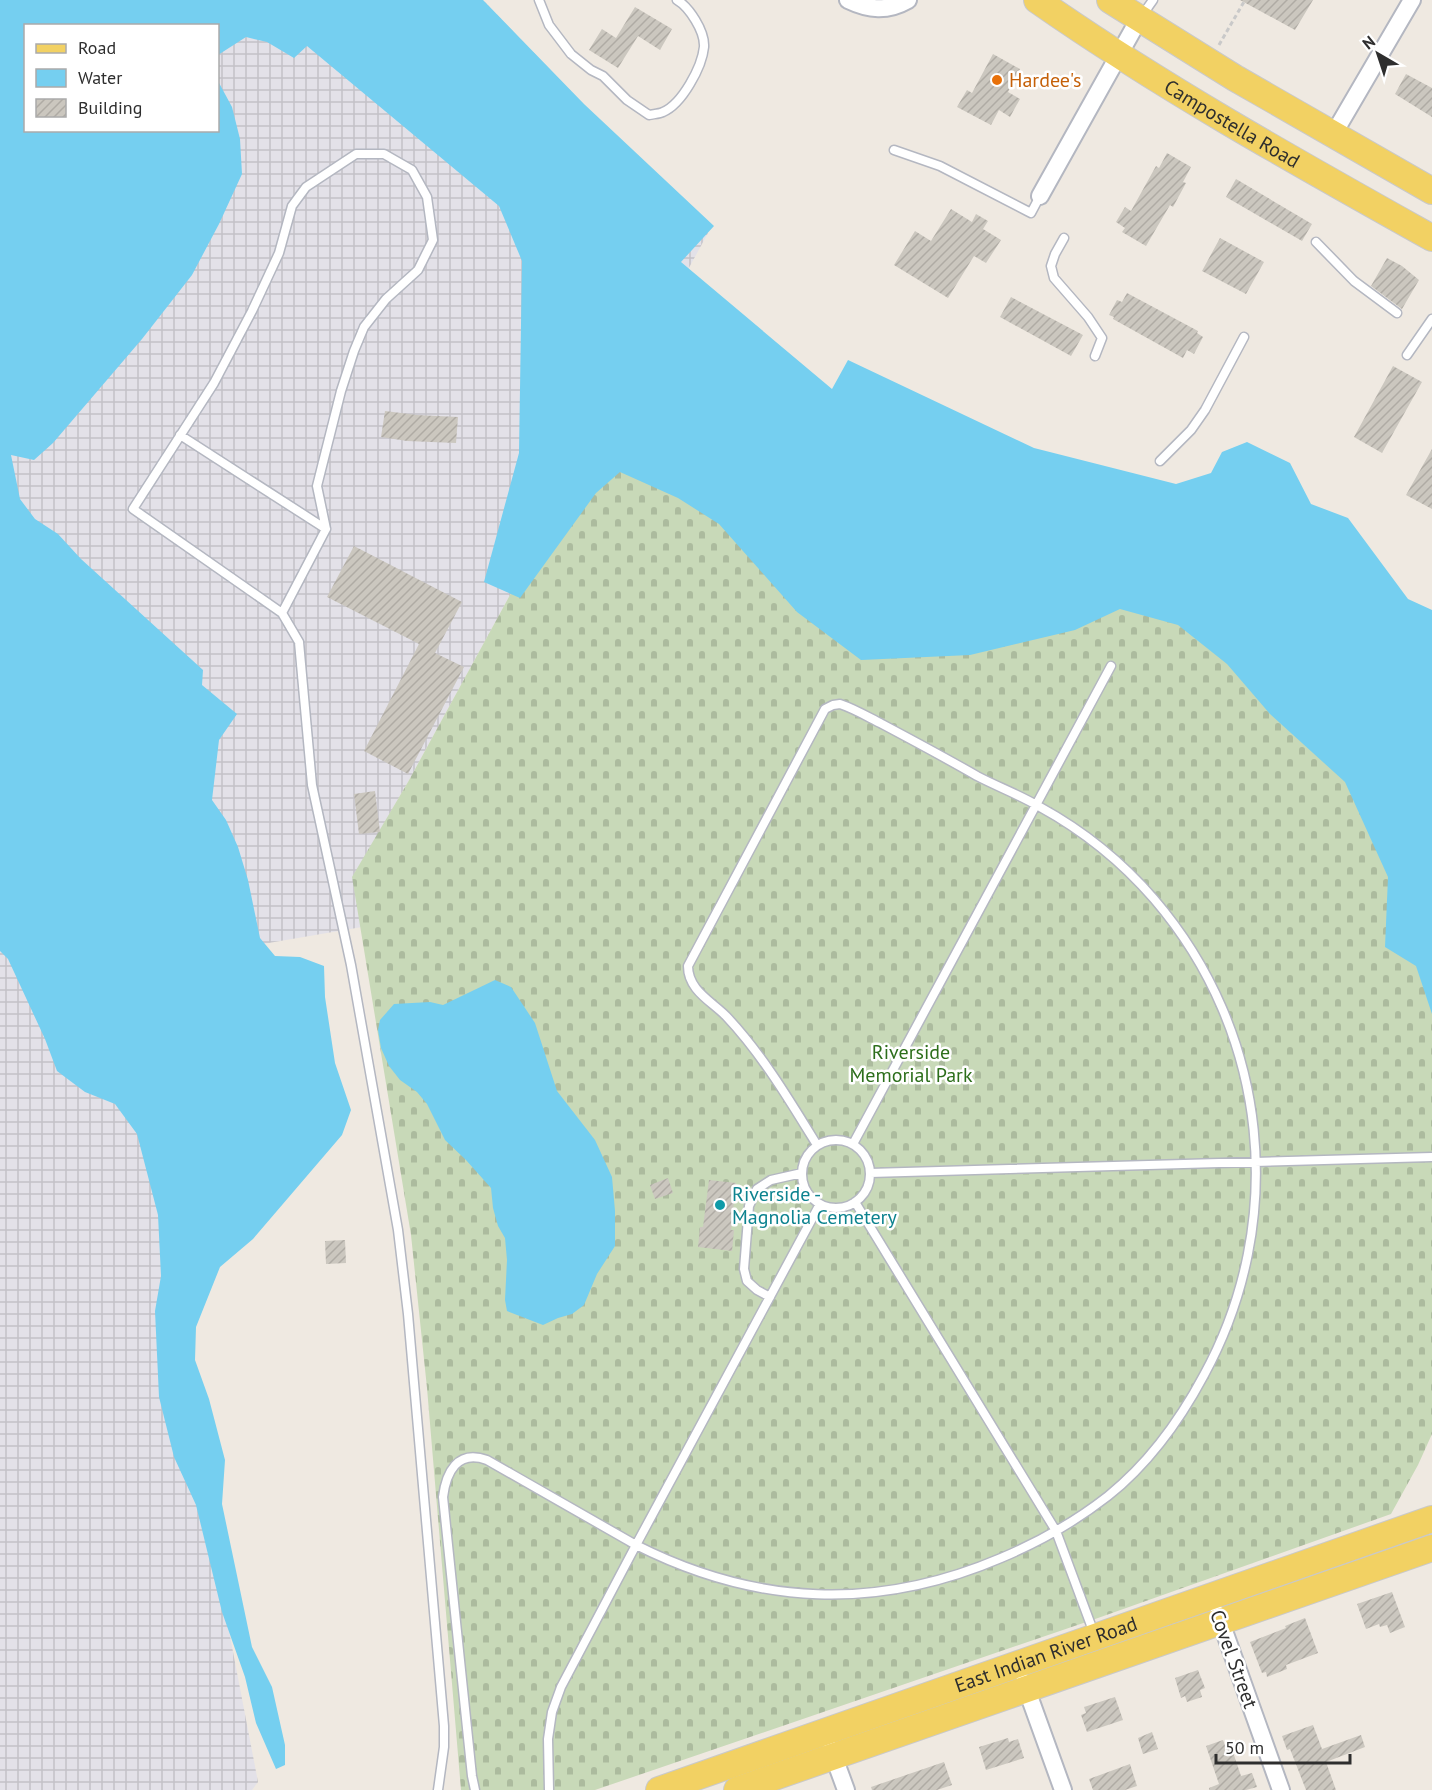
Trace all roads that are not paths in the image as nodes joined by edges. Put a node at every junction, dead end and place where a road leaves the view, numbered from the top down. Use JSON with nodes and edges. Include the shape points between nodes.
{"nodes":[{"id":1,"x":539,"y":0,"type":"edge"},
{"id":2,"x":677,"y":0,"type":"edge"},
{"id":3,"x":848,"y":0,"type":"edge"},
{"id":4,"x":908,"y":0,"type":"edge"},
{"id":5,"x":1037,"y":0,"type":"edge"},
{"id":6,"x":1110,"y":0,"type":"edge"},
{"id":7,"x":1412,"y":0,"type":"edge"},
{"id":8,"x":1146,"y":9,"type":"edge"},
{"id":9,"x":1118,"y":56,"type":"junction"},
{"id":10,"x":1333,"y":135,"type":"junction"},
{"id":11,"x":894,"y":150,"type":"dead end"},
{"id":12,"x":1432,"y":191,"type":"edge"},
{"id":13,"x":1040,"y":196,"type":"joint"},
{"id":14,"x":1064,"y":238,"type":"dead end"},
{"id":15,"x":1432,"y":238,"type":"edge"},
{"id":16,"x":1316,"y":242,"type":"dead end"},
{"id":17,"x":1397,"y":313,"type":"dead end"},
{"id":18,"x":1432,"y":319,"type":"edge"},
{"id":19,"x":1244,"y":337,"type":"dead end"},
{"id":20,"x":1407,"y":355,"type":"dead end"},
{"id":21,"x":1095,"y":357,"type":"dead end"},
{"id":22,"x":180,"y":435,"type":"junction"},
{"id":23,"x":1160,"y":461,"type":"dead end"},
{"id":24,"x":326,"y":529,"type":"junction"},
{"id":25,"x":282,"y":613,"type":"junction"},
{"id":26,"x":1111,"y":666,"type":"dead end"},
{"id":27,"x":1035,"y":804,"type":"junction"},
{"id":28,"x":853,"y":1144,"type":"junction"},
{"id":29,"x":817,"y":1145,"type":"junction"},
{"id":30,"x":1432,"y":1157,"type":"edge"},
{"id":31,"x":1256,"y":1161,"type":"junction"},
{"id":32,"x":802,"y":1173,"type":"junction"},
{"id":33,"x":870,"y":1173,"type":"junction"},
{"id":34,"x":855,"y":1202,"type":"junction"},
{"id":35,"x":820,"y":1204,"type":"junction"},
{"id":36,"x":770,"y":1297,"type":"junction"},
{"id":37,"x":1432,"y":1519,"type":"edge"},
{"id":38,"x":1056,"y":1531,"type":"junction"},
{"id":39,"x":636,"y":1545,"type":"junction"},
{"id":40,"x":1432,"y":1548,"type":"edge"},
{"id":41,"x":1212,"y":1596,"type":"junction"},
{"id":42,"x":1221,"y":1622,"type":"junction"},
{"id":43,"x":1095,"y":1636,"type":"junction"},
{"id":44,"x":1017,"y":1664,"type":"junction"},
{"id":45,"x":1026,"y":1689,"type":"junction"},
{"id":46,"x":825,"y":1731,"type":"junction"},
{"id":47,"x":834,"y":1756,"type":"junction"},
{"id":48,"x":438,"y":1790,"type":"edge"},
{"id":49,"x":476,"y":1790,"type":"edge"},
{"id":50,"x":549,"y":1790,"type":"edge"},
{"id":51,"x":659,"y":1790,"type":"edge"},
{"id":52,"x":737,"y":1790,"type":"edge"},
{"id":53,"x":846,"y":1790,"type":"edge"},
{"id":54,"x":1063,"y":1790,"type":"edge"},
{"id":55,"x":1281,"y":1790,"type":"edge"}],
"edges":[{"from":1,"to":2,"type":"lane","via":[[549,25],[571,54],[649,115],[664,112],[682,97],[704,45],[687,6]]},
{"from":3,"to":4,"type":"street","via":[[875,9],[895,7]]},
{"from":5,"to":9,"type":"main road","name":"Campostella Road"},
{"from":6,"to":8,"type":"main road","name":"Campostella Road"},
{"from":7,"to":10,"type":"street"},
{"from":8,"to":9,"type":"street"},
{"from":8,"to":10,"type":"main road","name":"Campostella Road"},
{"from":9,"to":13,"type":"street"},
{"from":9,"to":15,"type":"main road","name":"Campostella Road","via":[[1235,128]]},
{"from":10,"to":12,"type":"main road","name":"Campostella Road"},
{"from":11,"to":13,"type":"lane","via":[[940,166],[1031,213]]},
{"from":14,"to":21,"type":"lane","via":[[1051,266],[1054,278],[1102,338]]},
{"from":16,"to":17,"type":"lane","via":[[1354,281]]},
{"from":18,"to":20,"type":"lane"},
{"from":19,"to":23,"type":"lane","via":[[1191,430]]},
{"from":22,"to":24,"type":"lane"},
{"from":22,"to":24,"type":"lane","via":[[214,383],[252,311],[279,253],[292,206],[306,187],[356,154],[384,154],[412,170],[427,197],[433,240],[418,270],[386,299],[364,327],[354,351],[317,486]]},
{"from":22,"to":25,"type":"lane","via":[[133,509]]},
{"from":24,"to":25,"type":"lane"},
{"from":25,"to":48,"type":"lane","via":[[299,642],[312,785],[358,1000],[399,1230],[443,1715],[444,1747]]},
{"from":26,"to":27,"type":"lane"},
{"from":27,"to":28,"type":"lane"},
{"from":27,"to":29,"type":"lane","via":[[846,706],[825,709],[688,966],[691,984],[748,1042]]},
{"from":27,"to":31,"type":"lane","via":[[1095,843],[1125,870],[1154,899],[1189,947],[1224,1013],[1239,1055],[1250,1099]]},
{"from":28,"to":29,"type":"lane","via":[[835,1140]]},
{"from":28,"to":33,"type":"lane","via":[[868,1161]]},
{"from":29,"to":32,"type":"lane","via":[[804,1162]]},
{"from":30,"to":31,"type":"lane"},
{"from":31,"to":33,"type":"lane"},
{"from":31,"to":38,"type":"lane","via":[[1252,1236],[1244,1276],[1228,1326],[1210,1364],[1172,1428],[1138,1467],[1109,1495]]},
{"from":32,"to":35,"type":"lane","via":[[807,1191]]},
{"from":32,"to":36,"type":"lane","via":[[771,1180],[758,1189],[749,1206],[744,1269],[747,1281]]},
{"from":33,"to":34,"type":"lane","via":[[863,1194]]},
{"from":34,"to":35,"type":"lane","via":[[838,1207]]},
{"from":34,"to":38,"type":"lane"},
{"from":35,"to":36,"type":"lane"},
{"from":36,"to":39,"type":"lane"},
{"from":37,"to":41,"type":"main road","name":"East Indian River Road"},
{"from":38,"to":39,"type":"lane","via":[[944,1580],[866,1594],[820,1595],[739,1584],[706,1575]]},
{"from":38,"to":43,"type":"lane"},
{"from":39,"to":49,"type":"lane","via":[[487,1460],[472,1457],[452,1468],[442,1497]]},
{"from":39,"to":50,"type":"lane","via":[[561,1687],[552,1712]]},
{"from":40,"to":42,"type":"main road","name":"East Indian River Road"},
{"from":41,"to":42,"type":"street","name":"Covel Street"},
{"from":41,"to":43,"type":"main road","name":"East Indian River Road"},
{"from":42,"to":45,"type":"main road","name":"East Indian River Road"},
{"from":42,"to":55,"type":"street","name":"Covel Street"},
{"from":43,"to":44,"type":"main road","name":"East Indian River Road"},
{"from":44,"to":45,"type":"street"},
{"from":44,"to":46,"type":"main road","name":"East Indian River Road"},
{"from":45,"to":47,"type":"main road","name":"East Indian River Road"},
{"from":45,"to":54,"type":"street"},
{"from":46,"to":47,"type":"street"},
{"from":46,"to":51,"type":"main road","name":"East Indian River Road"},
{"from":47,"to":52,"type":"main road","name":"East Indian River Road"},
{"from":47,"to":53,"type":"street"}]}
